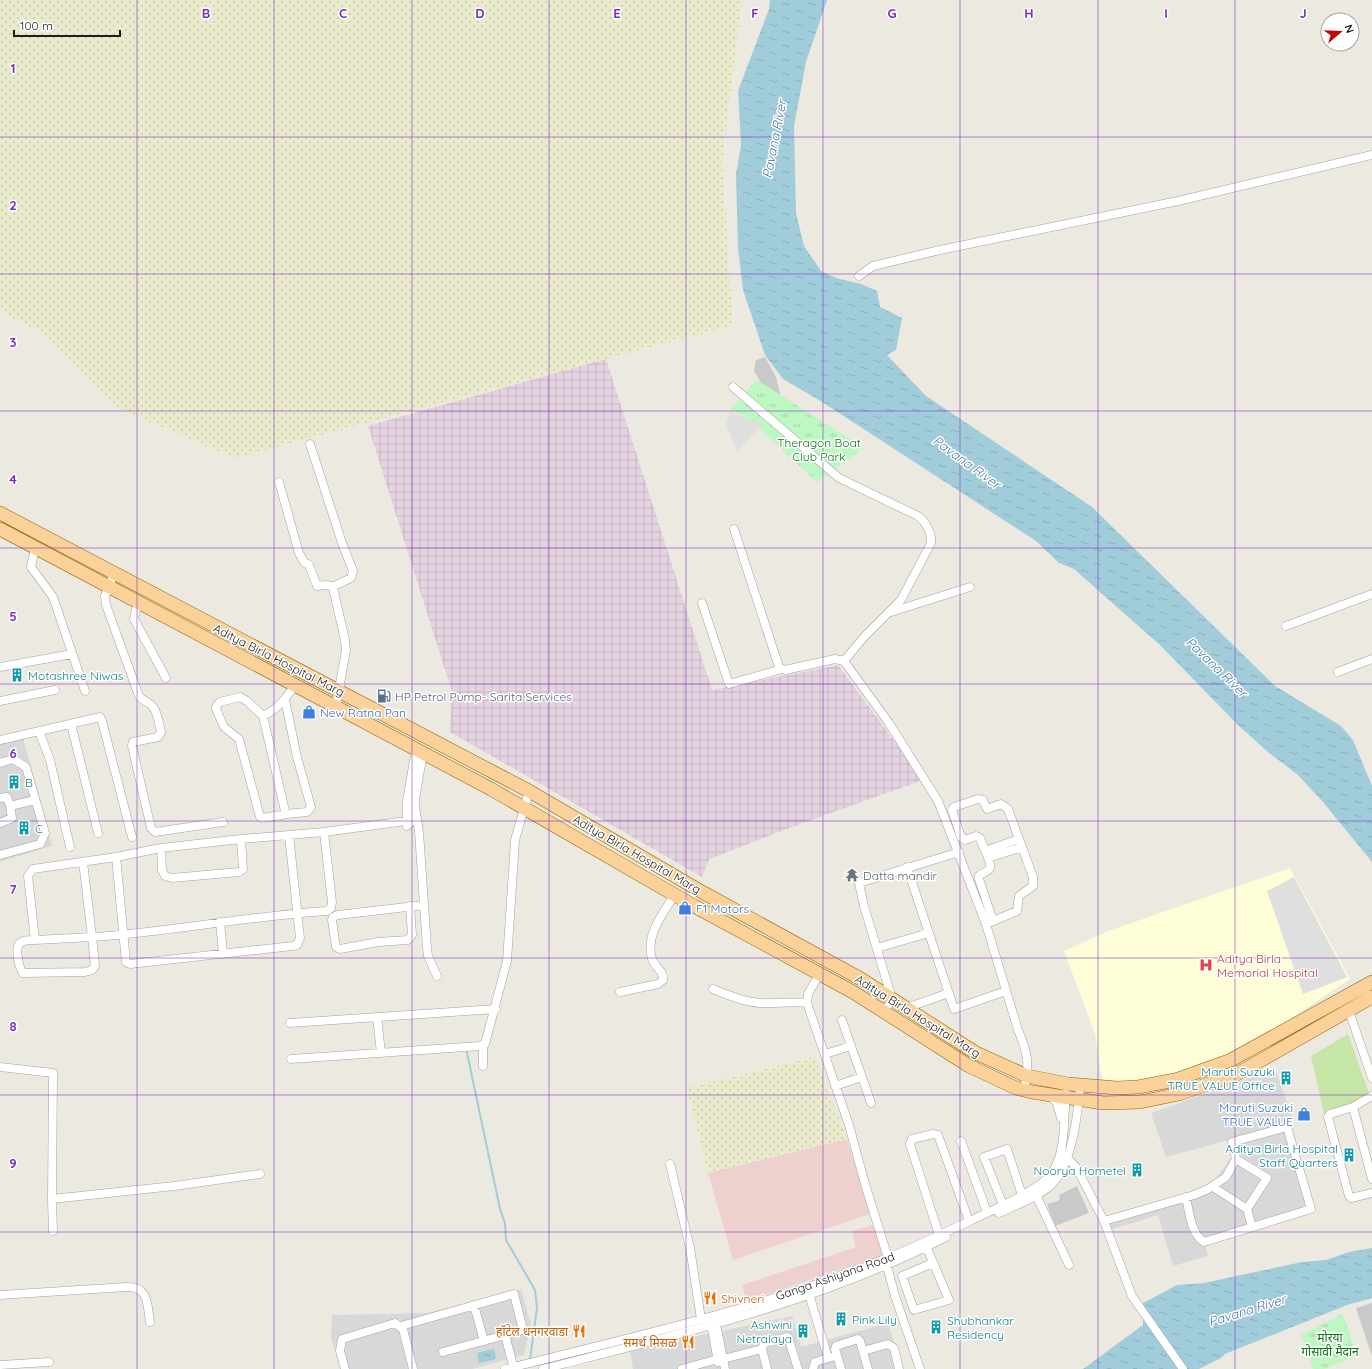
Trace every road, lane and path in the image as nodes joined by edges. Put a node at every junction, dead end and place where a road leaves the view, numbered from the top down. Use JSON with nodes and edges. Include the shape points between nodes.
{"nodes":[{"id":1,"x":1372,"y":155,"type":"edge"},
{"id":2,"x":860,"y":276,"type":"dead end"},
{"id":3,"x":734,"y":387,"type":"dead end"},
{"id":4,"x":310,"y":444,"type":"dead end"},
{"id":5,"x":279,"y":482,"type":"dead end"},
{"id":6,"x":0,"y":513,"type":"edge"},
{"id":7,"x":0,"y":529,"type":"edge"},
{"id":8,"x":734,"y":529,"type":"dead end"},
{"id":9,"x":35,"y":548,"type":"junction"},
{"id":10,"x":114,"y":574,"type":"junction"},
{"id":11,"x":109,"y":586,"type":"junction"},
{"id":12,"x":334,"y":586,"type":"junction"},
{"id":13,"x":970,"y":587,"type":"dead end"},
{"id":14,"x":1372,"y":594,"type":"edge"},
{"id":15,"x":138,"y":602,"type":"junction"},
{"id":16,"x":702,"y":603,"type":"dead end"},
{"id":17,"x":889,"y":613,"type":"junction"},
{"id":18,"x":1286,"y":626,"type":"dead end"},
{"id":19,"x":72,"y":654,"type":"junction"},
{"id":20,"x":1372,"y":659,"type":"edge"},
{"id":21,"x":844,"y":662,"type":"junction"},
{"id":22,"x":0,"y":668,"type":"edge"},
{"id":23,"x":782,"y":669,"type":"junction"},
{"id":24,"x":1338,"y":672,"type":"dead end"},
{"id":25,"x":166,"y":678,"type":"dead end"},
{"id":26,"x":295,"y":685,"type":"junction"},
{"id":27,"x":55,"y":690,"type":"dead end"},
{"id":28,"x":85,"y":690,"type":"dead end"},
{"id":29,"x":339,"y":691,"type":"junction"},
{"id":30,"x":285,"y":700,"type":"junction"},
{"id":31,"x":0,"y":701,"type":"edge"},
{"id":32,"x":336,"y":706,"type":"junction"},
{"id":33,"x":263,"y":716,"type":"junction"},
{"id":34,"x":71,"y":724,"type":"junction"},
{"id":35,"x":39,"y":730,"type":"junction"},
{"id":36,"x":0,"y":740,"type":"edge"},
{"id":37,"x":420,"y":751,"type":"junction"},
{"id":38,"x":0,"y":763,"type":"edge"},
{"id":39,"x":529,"y":791,"type":"junction"},
{"id":40,"x":0,"y":798,"type":"edge"},
{"id":41,"x":35,"y":800,"type":"junction"},
{"id":42,"x":411,"y":805,"type":"junction"},
{"id":43,"x":10,"y":806,"type":"junction"},
{"id":44,"x":525,"y":808,"type":"junction"},
{"id":45,"x":282,"y":815,"type":"dead end"},
{"id":46,"x":223,"y":822,"type":"dead end"},
{"id":47,"x":0,"y":823,"type":"edge"},
{"id":48,"x":324,"y":832,"type":"junction"},
{"id":49,"x":98,"y":833,"type":"dead end"},
{"id":50,"x":289,"y":834,"type":"junction"},
{"id":51,"x":606,"y":836,"type":"junction"},
{"id":52,"x":132,"y":837,"type":"dead end"},
{"id":53,"x":241,"y":839,"type":"junction"},
{"id":54,"x":1019,"y":839,"type":"junction"},
{"id":55,"x":70,"y":846,"type":"dead end"},
{"id":56,"x":161,"y":848,"type":"junction"},
{"id":57,"x":1022,"y":848,"type":"junction"},
{"id":58,"x":598,"y":850,"type":"junction"},
{"id":59,"x":959,"y":852,"type":"junction"},
{"id":60,"x":987,"y":854,"type":"junction"},
{"id":61,"x":0,"y":855,"type":"edge"},
{"id":62,"x":116,"y":857,"type":"junction"},
{"id":63,"x":83,"y":862,"type":"junction"},
{"id":64,"x":907,"y":867,"type":"junction"},
{"id":65,"x":702,"y":892,"type":"junction"},
{"id":66,"x":675,"y":894,"type":"junction"},
{"id":67,"x":424,"y":905,"type":"junction"},
{"id":68,"x":410,"y":906,"type":"junction"},
{"id":69,"x":694,"y":906,"type":"junction"},
{"id":70,"x":297,"y":913,"type":"junction"},
{"id":71,"x":220,"y":922,"type":"junction"},
{"id":72,"x":990,"y":922,"type":"junction"},
{"id":73,"x":929,"y":933,"type":"junction"},
{"id":74,"x":123,"y":935,"type":"junction"},
{"id":75,"x":92,"y":937,"type":"junction"},
{"id":76,"x":35,"y":940,"type":"junction"},
{"id":77,"x":877,"y":948,"type":"junction"},
{"id":78,"x":223,"y":954,"type":"junction"},
{"id":79,"x":820,"y":973,"type":"junction"},
{"id":80,"x":436,"y":976,"type":"dead end"},
{"id":81,"x":1372,"y":982,"type":"edge"},
{"id":82,"x":712,"y":989,"type":"dead end"},
{"id":83,"x":1006,"y":991,"type":"junction"},
{"id":84,"x":620,"y":992,"type":"dead end"},
{"id":85,"x":949,"y":993,"type":"junction"},
{"id":86,"x":1372,"y":997,"type":"edge"},
{"id":87,"x":892,"y":999,"type":"junction"},
{"id":88,"x":807,"y":1003,"type":"junction"},
{"id":89,"x":906,"y":1008,"type":"junction"},
{"id":90,"x":496,"y":1010,"type":"junction"},
{"id":91,"x":1349,"y":1011,"type":"junction"},
{"id":92,"x":884,"y":1012,"type":"junction"},
{"id":93,"x":377,"y":1017,"type":"junction"},
{"id":94,"x":842,"y":1020,"type":"dead end"},
{"id":95,"x":290,"y":1023,"type":"dead end"},
{"id":96,"x":483,"y":1046,"type":"junction"},
{"id":97,"x":851,"y":1046,"type":"junction"},
{"id":98,"x":381,"y":1053,"type":"junction"},
{"id":99,"x":825,"y":1054,"type":"junction"},
{"id":100,"x":291,"y":1059,"type":"dead end"},
{"id":101,"x":483,"y":1066,"type":"dead end"},
{"id":102,"x":0,"y":1067,"type":"edge"},
{"id":103,"x":1027,"y":1076,"type":"junction"},
{"id":104,"x":862,"y":1077,"type":"junction"},
{"id":105,"x":1372,"y":1078,"type":"edge"},
{"id":106,"x":1074,"y":1084,"type":"junction"},
{"id":107,"x":835,"y":1086,"type":"junction"},
{"id":108,"x":1024,"y":1090,"type":"junction"},
{"id":109,"x":1048,"y":1095,"type":"junction"},
{"id":110,"x":1372,"y":1096,"type":"edge"},
{"id":111,"x":1072,"y":1098,"type":"junction"},
{"id":112,"x":871,"y":1103,"type":"dead end"},
{"id":113,"x":1353,"y":1107,"type":"junction"},
{"id":114,"x":1063,"y":1127,"type":"junction"},
{"id":115,"x":961,"y":1141,"type":"dead end"},
{"id":116,"x":1060,"y":1152,"type":"junction"},
{"id":117,"x":1068,"y":1157,"type":"junction"},
{"id":118,"x":1236,"y":1159,"type":"junction"},
{"id":119,"x":670,"y":1164,"type":"dead end"},
{"id":120,"x":260,"y":1174,"type":"dead end"},
{"id":121,"x":1372,"y":1179,"type":"edge"},
{"id":122,"x":1213,"y":1187,"type":"junction"},
{"id":123,"x":1372,"y":1193,"type":"edge"},
{"id":124,"x":1022,"y":1194,"type":"junction"},
{"id":125,"x":1036,"y":1196,"type":"junction"},
{"id":126,"x":1186,"y":1197,"type":"junction"},
{"id":127,"x":52,"y":1199,"type":"junction"},
{"id":128,"x":1003,"y":1205,"type":"junction"},
{"id":129,"x":1247,"y":1209,"type":"junction"},
{"id":130,"x":987,"y":1212,"type":"junction"},
{"id":131,"x":969,"y":1221,"type":"junction"},
{"id":132,"x":1104,"y":1221,"type":"junction"},
{"id":133,"x":1252,"y":1227,"type":"junction"},
{"id":134,"x":52,"y":1231,"type":"dead end"},
{"id":135,"x":939,"y":1235,"type":"junction"},
{"id":136,"x":927,"y":1248,"type":"junction"},
{"id":137,"x":888,"y":1262,"type":"junction"},
{"id":138,"x":934,"y":1263,"type":"junction"},
{"id":139,"x":1069,"y":1265,"type":"dead end"},
{"id":140,"x":809,"y":1294,"type":"junction"},
{"id":141,"x":0,"y":1295,"type":"edge"},
{"id":142,"x":474,"y":1305,"type":"junction"},
{"id":143,"x":708,"y":1317,"type":"junction"},
{"id":144,"x":150,"y":1322,"type":"dead end"},
{"id":145,"x":714,"y":1325,"type":"junction"},
{"id":146,"x":401,"y":1326,"type":"junction"},
{"id":147,"x":505,"y":1335,"type":"junction"},
{"id":148,"x":484,"y":1341,"type":"junction"},
{"id":149,"x":762,"y":1349,"type":"junction"},
{"id":150,"x":863,"y":1351,"type":"junction"},
{"id":151,"x":444,"y":1352,"type":"dead end"},
{"id":152,"x":837,"y":1355,"type":"junction"},
{"id":153,"x":828,"y":1358,"type":"junction"},
{"id":154,"x":720,"y":1359,"type":"junction"},
{"id":155,"x":49,"y":1362,"type":"dead end"},
{"id":156,"x":0,"y":1365,"type":"edge"},
{"id":157,"x":514,"y":1368,"type":"edge"},
{"id":158,"x":345,"y":1369,"type":"edge"},
{"id":159,"x":413,"y":1369,"type":"edge"},
{"id":160,"x":505,"y":1369,"type":"edge"},
{"id":161,"x":543,"y":1369,"type":"edge"},
{"id":162,"x":682,"y":1369,"type":"edge"},
{"id":163,"x":720,"y":1369,"type":"edge"},
{"id":164,"x":725,"y":1369,"type":"edge"},
{"id":165,"x":767,"y":1369,"type":"edge"},
{"id":166,"x":798,"y":1369,"type":"edge"},
{"id":167,"x":814,"y":1369,"type":"edge"},
{"id":168,"x":840,"y":1369,"type":"edge"},
{"id":169,"x":867,"y":1369,"type":"edge"},
{"id":170,"x":899,"y":1369,"type":"edge"},
{"id":171,"x":920,"y":1369,"type":"edge"},
{"id":172,"x":1182,"y":1369,"type":"edge"}],
"edges":[{"from":1,"to":2,"type":"street","via":[[1178,201],[940,250],[873,266]]},
{"from":3,"to":17,"type":"street","via":[[839,478],[922,519],[930,534],[931,543],[901,600]]},
{"from":4,"to":12,"type":"street","via":[[353,571],[351,578]]},
{"from":5,"to":12,"type":"street","via":[[299,553],[309,565],[317,586]]},
{"from":6,"to":10,"type":"main road","name":"Aditya Birla Hospital Marg"},
{"from":7,"to":9,"type":"main road","name":"Aditya Birla Hospital Marg"},
{"from":8,"to":23,"type":"street","via":[[779,667]]},
{"from":9,"to":11,"type":"main road","name":"Aditya Birla Hospital Marg"},
{"from":9,"to":19,"type":"street","via":[[31,567],[53,596]]},
{"from":10,"to":11,"type":"street"},
{"from":10,"to":29,"type":"main road","name":"Aditya Birla Hospital Marg"},
{"from":11,"to":15,"type":"main road","name":"Aditya Birla Hospital Marg"},
{"from":11,"to":46,"type":"street","via":[[105,600],[119,640],[139,696],[154,708],[161,732],[158,737],[133,742],[132,746],[151,828],[155,832]]},
{"from":12,"to":29,"type":"street","via":[[332,592],[346,650]]},
{"from":13,"to":17,"type":"street"},
{"from":14,"to":18,"type":"street"},
{"from":15,"to":25,"type":"street","via":[[134,619]]},
{"from":15,"to":26,"type":"main road","name":"Aditya Birla Hospital Marg"},
{"from":16,"to":23,"type":"street","via":[[729,684]]},
{"from":17,"to":21,"type":"street"},
{"from":19,"to":22,"type":"street"},
{"from":19,"to":28,"type":"street"},
{"from":20,"to":24,"type":"street"},
{"from":21,"to":23,"type":"street","via":[[835,659],[789,670]]},
{"from":21,"to":59,"type":"street","via":[[889,723],[938,801]]},
{"from":26,"to":30,"type":"street"},
{"from":26,"to":32,"type":"main road","name":"Aditya Birla Hospital Marg"},
{"from":27,"to":31,"type":"street"},
{"from":29,"to":32,"type":"street"},
{"from":29,"to":39,"type":"main road","name":"Aditya Birla Hospital Marg"},
{"from":30,"to":33,"type":"street"},
{"from":30,"to":33,"type":"street","via":[[297,758],[311,807],[307,812],[286,814]]},
{"from":32,"to":37,"type":"main road","name":"Aditya Birla Hospital Marg"},
{"from":33,"to":45,"type":"street","via":[[240,697],[227,700],[216,708],[224,727],[239,740],[260,817]]},
{"from":34,"to":35,"type":"street"},
{"from":34,"to":49,"type":"street"},
{"from":34,"to":52,"type":"street","via":[[96,717],[102,719]]},
{"from":35,"to":36,"type":"street"},
{"from":35,"to":55,"type":"street","via":[[50,760]]},
{"from":37,"to":42,"type":"street"},
{"from":37,"to":44,"type":"main road","name":"Aditya Birla Hospital Marg"},
{"from":38,"to":41,"type":"street","via":[[13,759],[26,767]]},
{"from":39,"to":44,"type":"street"},
{"from":39,"to":51,"type":"main road","name":"Aditya Birla Hospital Marg"},
{"from":40,"to":43,"type":"street","via":[[7,797]]},
{"from":41,"to":43,"type":"street"},
{"from":41,"to":61,"type":"street","via":[[45,833],[40,844]]},
{"from":42,"to":48,"type":"street","via":[[414,819],[407,826],[406,821]]},
{"from":42,"to":67,"type":"street","via":[[419,832]]},
{"from":43,"to":47,"type":"street","via":[[12,818]]},
{"from":44,"to":58,"type":"main road","name":"Aditya Birla Hospital Marg"},
{"from":44,"to":90,"type":"street","via":[[515,840],[508,961]]},
{"from":48,"to":50,"type":"street"},
{"from":48,"to":70,"type":"street","via":[[331,908],[327,911]]},
{"from":50,"to":53,"type":"street"},
{"from":50,"to":70,"type":"street"},
{"from":51,"to":58,"type":"main road"},
{"from":51,"to":65,"type":"main road","name":"Aditya Birla Hospital Marg"},
{"from":53,"to":56,"type":"street"},
{"from":53,"to":56,"type":"street","via":[[243,869],[238,872],[172,878],[165,876],[162,870]]},
{"from":54,"to":57,"type":"street"},
{"from":54,"to":60,"type":"street"},
{"from":54,"to":60,"type":"street","via":[[1008,809],[1001,804],[988,810],[983,800],[978,799],[954,807],[952,810],[961,837],[965,840],[976,836],[980,838]]},
{"from":56,"to":62,"type":"street"},
{"from":57,"to":60,"type":"street"},
{"from":57,"to":72,"type":"street","via":[[1033,878],[1033,886],[1019,896],[1017,911]]},
{"from":58,"to":66,"type":"main road","name":"Aditya Birla Hospital Marg"},
{"from":59,"to":64,"type":"street"},
{"from":59,"to":72,"type":"street"},
{"from":60,"to":72,"type":"street","via":[[990,869],[979,876],[979,880]]},
{"from":62,"to":63,"type":"street"},
{"from":62,"to":74,"type":"street"},
{"from":63,"to":75,"type":"street"},
{"from":63,"to":76,"type":"street","via":[[33,869],[30,872],[28,876]]},
{"from":64,"to":73,"type":"street"},
{"from":64,"to":77,"type":"street","via":[[859,883]]},
{"from":65,"to":69,"type":"main road"},
{"from":65,"to":87,"type":"main road","name":"Aditya Birla Hospital Marg","via":[[827,960]]},
{"from":66,"to":69,"type":"main road","name":"Aditya Birla Hospital Marg"},
{"from":66,"to":84,"type":"street","via":[[650,939],[652,959],[662,972],[663,980],[658,984]]},
{"from":67,"to":68,"type":"street"},
{"from":67,"to":80,"type":"street","via":[[428,952]]},
{"from":68,"to":68,"type":"street","via":[[412,935],[408,940],[340,949],[336,947],[333,917]]},
{"from":69,"to":79,"type":"main road","name":"Aditya Birla Hospital Marg"},
{"from":70,"to":71,"type":"street"},
{"from":70,"to":78,"type":"street","via":[[300,938],[297,945]]},
{"from":71,"to":74,"type":"street"},
{"from":71,"to":78,"type":"street"},
{"from":72,"to":83,"type":"street"},
{"from":73,"to":77,"type":"street"},
{"from":73,"to":85,"type":"street"},
{"from":74,"to":75,"type":"street"},
{"from":74,"to":78,"type":"street","via":[[125,959],[130,964]]},
{"from":75,"to":76,"type":"street"},
{"from":75,"to":76,"type":"street","via":[[95,966],[92,970],[23,973],[19,968],[18,946],[25,940]]},
{"from":77,"to":87,"type":"street"},
{"from":79,"to":88,"type":"street","via":[[808,994]]},
{"from":79,"to":92,"type":"main road","name":"Aditya Birla Hospital Marg"},
{"from":81,"to":106,"type":"main road","name":"Aditya Birla Hospital Marg","via":[[1243,1054],[1175,1080],[1117,1088]]},
{"from":82,"to":88,"type":"street","via":[[760,1003]]},
{"from":83,"to":85,"type":"street","via":[[954,1009]]},
{"from":83,"to":103,"type":"street","via":[[1028,1057]]},
{"from":85,"to":89,"type":"street"},
{"from":86,"to":91,"type":"main road","name":"Aditya Birla Hospital Marg"},
{"from":87,"to":89,"type":"main road","name":"Aditya Birla Hospital Marg"},
{"from":87,"to":92,"type":"street"},
{"from":88,"to":99,"type":"street"},
{"from":89,"to":103,"type":"main road","name":"Aditya Birla Hospital Marg","via":[[976,1053]]},
{"from":90,"to":93,"type":"street"},
{"from":90,"to":96,"type":"street","via":[[487,1041]]},
{"from":91,"to":105,"type":"street"},
{"from":91,"to":111,"type":"main road","name":"Aditya Birla Hospital Marg","via":[[1237,1074],[1179,1094],[1125,1103],[1103,1103]]},
{"from":92,"to":108,"type":"main road","name":"Aditya Birla Hospital Marg","via":[[969,1066]]},
{"from":93,"to":95,"type":"street"},
{"from":93,"to":98,"type":"street"},
{"from":94,"to":97,"type":"street"},
{"from":96,"to":98,"type":"street"},
{"from":96,"to":101,"type":"street"},
{"from":97,"to":99,"type":"street"},
{"from":97,"to":104,"type":"street"},
{"from":98,"to":100,"type":"street"},
{"from":99,"to":107,"type":"street"},
{"from":102,"to":127,"type":"street","via":[[54,1073]]},
{"from":103,"to":106,"type":"main road","name":"Aditya Birla Hospital Marg"},
{"from":103,"to":108,"type":"street"},
{"from":104,"to":107,"type":"street"},
{"from":104,"to":112,"type":"street"},
{"from":106,"to":111,"type":"street"},
{"from":106,"to":111,"type":"street"},
{"from":107,"to":137,"type":"street","via":[[849,1125]]},
{"from":108,"to":109,"type":"main road","name":"Aditya Birla Hospital Marg"},
{"from":109,"to":111,"type":"main road","name":"Aditya Birla Hospital Marg"},
{"from":109,"to":114,"type":"street","via":[[1057,1103]]},
{"from":110,"to":113,"type":"street"},
{"from":111,"to":114,"type":"street","name":"Ganga Ashiyana Road"},
{"from":111,"to":117,"type":"street"},
{"from":113,"to":121,"type":"street"},
{"from":113,"to":123,"type":"street","via":[[1330,1114],[1328,1117],[1349,1196],[1351,1198]]},
{"from":114,"to":116,"type":"street","name":"Ganga Ashiyana Road"},
{"from":115,"to":130,"type":"street"},
{"from":116,"to":117,"type":"street"},
{"from":116,"to":124,"type":"street","name":"Ganga Ashiyana Road","via":[[1049,1177]]},
{"from":117,"to":125,"type":"street","via":[[1054,1182]]},
{"from":117,"to":132,"type":"street","via":[[1076,1167]]},
{"from":118,"to":122,"type":"street","via":[[1226,1177]]},
{"from":118,"to":129,"type":"street","via":[[1267,1178]]},
{"from":118,"to":133,"type":"street","via":[[1232,1142],[1287,1127],[1311,1210]]},
{"from":119,"to":143,"type":"street"},
{"from":120,"to":127,"type":"street"},
{"from":122,"to":126,"type":"street"},
{"from":122,"to":129,"type":"street"},
{"from":124,"to":128,"type":"street","name":"Ganga Ashiyana Road"},
{"from":124,"to":128,"type":"street","via":[[1007,1149],[984,1157]]},
{"from":125,"to":136,"type":"street","via":[[955,1232]]},
{"from":125,"to":139,"type":"street"},
{"from":126,"to":132,"type":"street"},
{"from":126,"to":133,"type":"street","via":[[1195,1231],[1204,1242]]},
{"from":127,"to":134,"type":"street"},
{"from":128,"to":130,"type":"street","name":"Ganga Ashiyana Road"},
{"from":129,"to":133,"type":"street"},
{"from":130,"to":131,"type":"street","name":"Ganga Ashiyana Road"},
{"from":131,"to":135,"type":"street","name":"Ganga Ashiyana Road"},
{"from":131,"to":135,"type":"street","via":[[938,1135],[912,1139],[910,1144]]},
{"from":132,"to":172,"type":"street","via":[[1132,1296]]},
{"from":135,"to":137,"type":"street","name":"Ganga Ashiyana Road"},
{"from":136,"to":137,"type":"street"},
{"from":136,"to":138,"type":"street"},
{"from":137,"to":140,"type":"street"},
{"from":137,"to":143,"type":"street","name":"Ganga Ashiyana Road"},
{"from":137,"to":171,"type":"street","via":[[895,1296]]},
{"from":138,"to":138,"type":"street","via":[[902,1276],[914,1310],[949,1300]]},
{"from":140,"to":145,"type":"street"},
{"from":140,"to":153,"type":"street"},
{"from":141,"to":144,"type":"street","via":[[137,1288],[142,1290],[145,1296]]},
{"from":142,"to":146,"type":"street"},
{"from":142,"to":147,"type":"street","via":[[514,1294],[523,1330]]},
{"from":142,"to":148,"type":"street"},
{"from":143,"to":145,"type":"street"},
{"from":143,"to":157,"type":"street","name":"Ganga Ashiyana Road"},
{"from":145,"to":154,"type":"street"},
{"from":145,"to":161,"type":"street"},
{"from":146,"to":158,"type":"street","via":[[395,1323],[342,1339],[340,1351]]},
{"from":146,"to":159,"type":"street"},
{"from":147,"to":148,"type":"street"},
{"from":147,"to":157,"type":"street"},
{"from":148,"to":151,"type":"street"},
{"from":149,"to":154,"type":"street"},
{"from":149,"to":165,"type":"street"},
{"from":149,"to":166,"type":"street","via":[[764,1343],[788,1337]]},
{"from":150,"to":152,"type":"street","via":[[860,1341],[855,1339],[836,1346]]},
{"from":150,"to":169,"type":"street"},
{"from":150,"to":170,"type":"street","via":[[888,1344],[894,1348]]},
{"from":152,"to":153,"type":"street"},
{"from":152,"to":168,"type":"street"},
{"from":153,"to":167,"type":"street","via":[[815,1362]]},
{"from":154,"to":162,"type":"street"},
{"from":154,"to":163,"type":"street"},
{"from":154,"to":164,"type":"street"},
{"from":155,"to":156,"type":"street"},
{"from":157,"to":160,"type":"street","name":"Ganga Ashiyana Road"}]}
